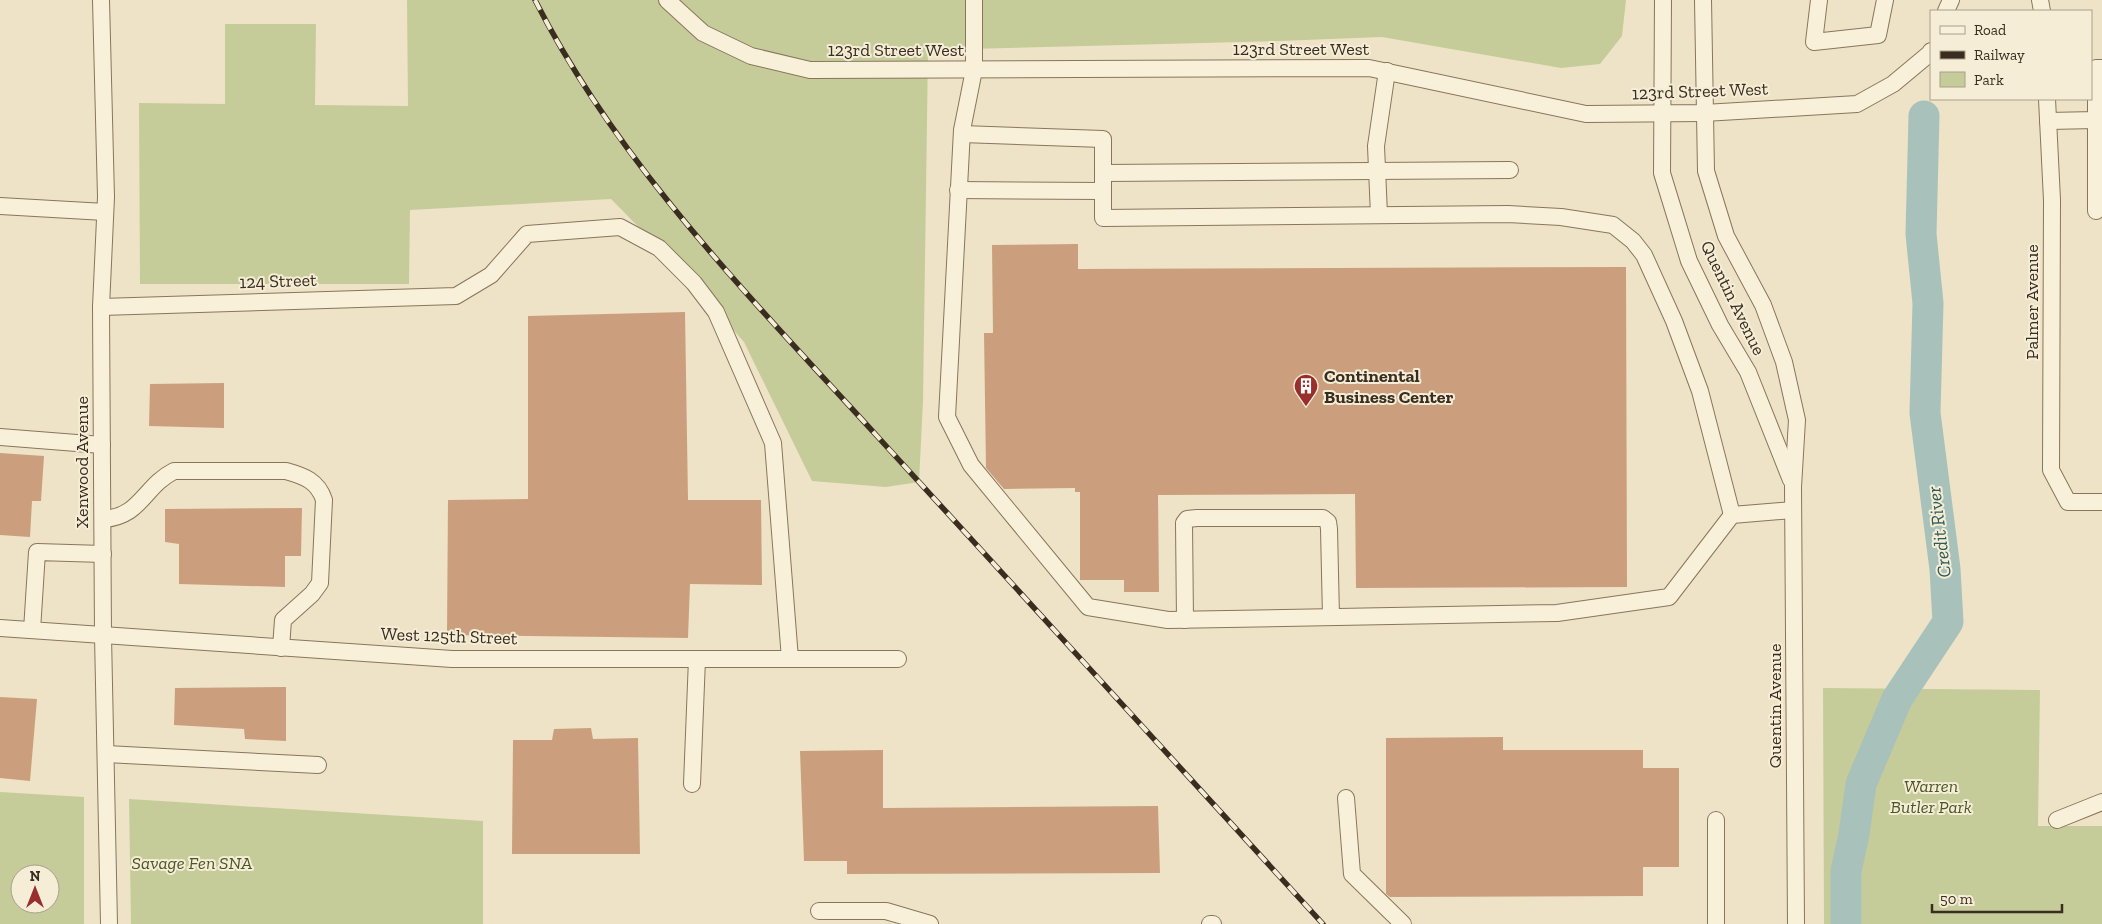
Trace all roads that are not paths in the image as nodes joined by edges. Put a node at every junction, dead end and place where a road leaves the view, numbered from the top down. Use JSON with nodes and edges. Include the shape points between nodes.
{"nodes":[{"id":1,"x":101,"y":0,"type":"edge"},
{"id":2,"x":667,"y":0,"type":"edge"},
{"id":3,"x":974,"y":0,"type":"edge"},
{"id":4,"x":1663,"y":0,"type":"edge"},
{"id":5,"x":1703,"y":0,"type":"edge"},
{"id":6,"x":1819,"y":0,"type":"edge"},
{"id":7,"x":1885,"y":0,"type":"edge"},
{"id":8,"x":1930,"y":54,"type":"edge"},
{"id":9,"x":2102,"y":68,"type":"edge"},
{"id":10,"x":974,"y":70,"type":"junction"},
{"id":11,"x":1387,"y":72,"type":"junction"},
{"id":12,"x":2047,"y":100,"type":"edge"},
{"id":13,"x":1662,"y":113,"type":"junction"},
{"id":14,"x":1704,"y":113,"type":"junction"},
{"id":15,"x":2096,"y":120,"type":"junction"},
{"id":16,"x":2048,"y":121,"type":"junction"},
{"id":17,"x":962,"y":134,"type":"junction"},
{"id":18,"x":1510,"y":170,"type":"dead end"},
{"id":19,"x":1377,"y":172,"type":"junction"},
{"id":20,"x":1103,"y":173,"type":"junction"},
{"id":21,"x":958,"y":190,"type":"junction"},
{"id":22,"x":1103,"y":191,"type":"junction"},
{"id":23,"x":0,"y":206,"type":"edge"},
{"id":24,"x":2096,"y":211,"type":"dead end"},
{"id":25,"x":105,"y":212,"type":"junction"},
{"id":26,"x":1379,"y":215,"type":"junction"},
{"id":27,"x":101,"y":307,"type":"junction"},
{"id":28,"x":0,"y":437,"type":"edge"},
{"id":29,"x":102,"y":445,"type":"junction"},
{"id":30,"x":1793,"y":487,"type":"junction"},
{"id":31,"x":2102,"y":502,"type":"edge"},
{"id":32,"x":1793,"y":510,"type":"junction"},
{"id":33,"x":1732,"y":515,"type":"junction"},
{"id":34,"x":102,"y":519,"type":"junction"},
{"id":35,"x":103,"y":554,"type":"junction"},
{"id":36,"x":1330,"y":617,"type":"junction"},
{"id":37,"x":1185,"y":620,"type":"junction"},
{"id":38,"x":0,"y":628,"type":"edge"},
{"id":39,"x":32,"y":630,"type":"junction"},
{"id":40,"x":103,"y":636,"type":"junction"},
{"id":41,"x":281,"y":648,"type":"junction"},
{"id":42,"x":697,"y":659,"type":"junction"},
{"id":43,"x":790,"y":659,"type":"junction"},
{"id":44,"x":898,"y":659,"type":"dead end"},
{"id":45,"x":106,"y":754,"type":"junction"},
{"id":46,"x":318,"y":765,"type":"dead end"},
{"id":47,"x":692,"y":784,"type":"dead end"},
{"id":48,"x":1346,"y":798,"type":"dead end"},
{"id":49,"x":2102,"y":802,"type":"edge"},
{"id":50,"x":1716,"y":820,"type":"dead end"},
{"id":51,"x":2056,"y":820,"type":"dead end"},
{"id":52,"x":819,"y":912,"type":"dead end"},
{"id":53,"x":109,"y":924,"type":"edge"},
{"id":54,"x":930,"y":924,"type":"edge"},
{"id":55,"x":1402,"y":924,"type":"edge"},
{"id":56,"x":1716,"y":924,"type":"edge"},
{"id":57,"x":1796,"y":924,"type":"edge"}],
"edges":[{"from":1,"to":25,"type":"street","name":"Xenwood Avenue"},
{"from":2,"to":10,"type":"street","name":"123rd Street West","via":[[703,33],[751,56],[810,70]]},
{"from":3,"to":10,"type":"street"},
{"from":4,"to":13,"type":"street","name":"Quentin Avenue"},
{"from":5,"to":14,"type":"street","name":"Quentin Avenue"},
{"from":6,"to":7,"type":"street","via":[[1814,42],[1878,36]]},
{"from":8,"to":14,"type":"street","name":"123rd Street West","via":[[1893,84],[1857,104]]},
{"from":9,"to":15,"type":"street","via":[[2096,68]]},
{"from":10,"to":11,"type":"street","name":"123rd Street West","via":[[1369,68]]},
{"from":10,"to":17,"type":"street"},
{"from":11,"to":13,"type":"street","name":"123rd Street West","via":[[1586,114]]},
{"from":11,"to":19,"type":"street","via":[[1376,146]]},
{"from":12,"to":16,"type":"street","name":"Palmer Avenue"},
{"from":13,"to":14,"type":"street","name":"123rd Street West"},
{"from":13,"to":30,"type":"street","name":"Quentin Avenue","via":[[1662,173],[1688,261],[1748,372]]},
{"from":14,"to":30,"type":"street","name":"Quentin Avenue","via":[[1706,171],[1726,236],[1763,305],[1784,362],[1797,420]]},
{"from":15,"to":16,"type":"street"},
{"from":15,"to":24,"type":"street"},
{"from":16,"to":31,"type":"street","name":"Palmer Avenue","via":[[2052,200],[2051,470],[2068,502]]},
{"from":17,"to":20,"type":"street","via":[[1103,140]]},
{"from":17,"to":21,"type":"street"},
{"from":18,"to":19,"type":"street"},
{"from":19,"to":20,"type":"street"},
{"from":19,"to":26,"type":"street"},
{"from":20,"to":22,"type":"street"},
{"from":21,"to":22,"type":"street"},
{"from":21,"to":37,"type":"street","via":[[947,417],[971,465],[1088,607]]},
{"from":22,"to":26,"type":"street","via":[[1103,218]]},
{"from":23,"to":25,"type":"street"},
{"from":25,"to":27,"type":"street","name":"Xenwood Avenue"},
{"from":26,"to":33,"type":"street","via":[[1561,217],[1613,225],[1633,241],[1644,255],[1674,321],[1700,391]]},
{"from":27,"to":29,"type":"street","name":"Xenwood Avenue"},
{"from":27,"to":43,"type":"street","name":"124 Street","via":[[456,296],[491,276],[527,234],[620,227],[659,248],[694,283],[716,312],[773,444]]},
{"from":28,"to":29,"type":"street"},
{"from":29,"to":34,"type":"street","name":"Xenwood Avenue"},
{"from":30,"to":32,"type":"street","name":"Quentin Avenue"},
{"from":32,"to":33,"type":"street"},
{"from":32,"to":57,"type":"street","name":"Quentin Avenue"},
{"from":33,"to":36,"type":"street","via":[[1669,597],[1557,613]]},
{"from":34,"to":35,"type":"street","name":"Xenwood Avenue"},
{"from":34,"to":41,"type":"street","via":[[126,514],[174,471],[286,471],[315,482],[324,500],[320,583],[283,620]]},
{"from":35,"to":39,"type":"street","via":[[38,552]]},
{"from":35,"to":40,"type":"street","name":"Xenwood Avenue"},
{"from":36,"to":37,"type":"street"},
{"from":36,"to":37,"type":"street","via":[[1328,522],[1323,518],[1196,518],[1184,523]]},
{"from":38,"to":39,"type":"street","name":"West 125th Street"},
{"from":39,"to":40,"type":"street","name":"West 125th Street"},
{"from":40,"to":41,"type":"street","name":"West 125th Street"},
{"from":40,"to":45,"type":"street","name":"Xenwood Avenue"},
{"from":41,"to":42,"type":"street","name":"West 125th Street","via":[[452,659]]},
{"from":42,"to":43,"type":"street","name":"West 125th Street"},
{"from":42,"to":47,"type":"street"},
{"from":43,"to":44,"type":"street","name":"West 125th Street"},
{"from":45,"to":46,"type":"street"},
{"from":45,"to":53,"type":"street","name":"Xenwood Avenue"},
{"from":48,"to":55,"type":"street","via":[[1352,874]]},
{"from":49,"to":51,"type":"street"},
{"from":50,"to":56,"type":"street"},
{"from":52,"to":54,"type":"street","via":[[886,911]]}]}
